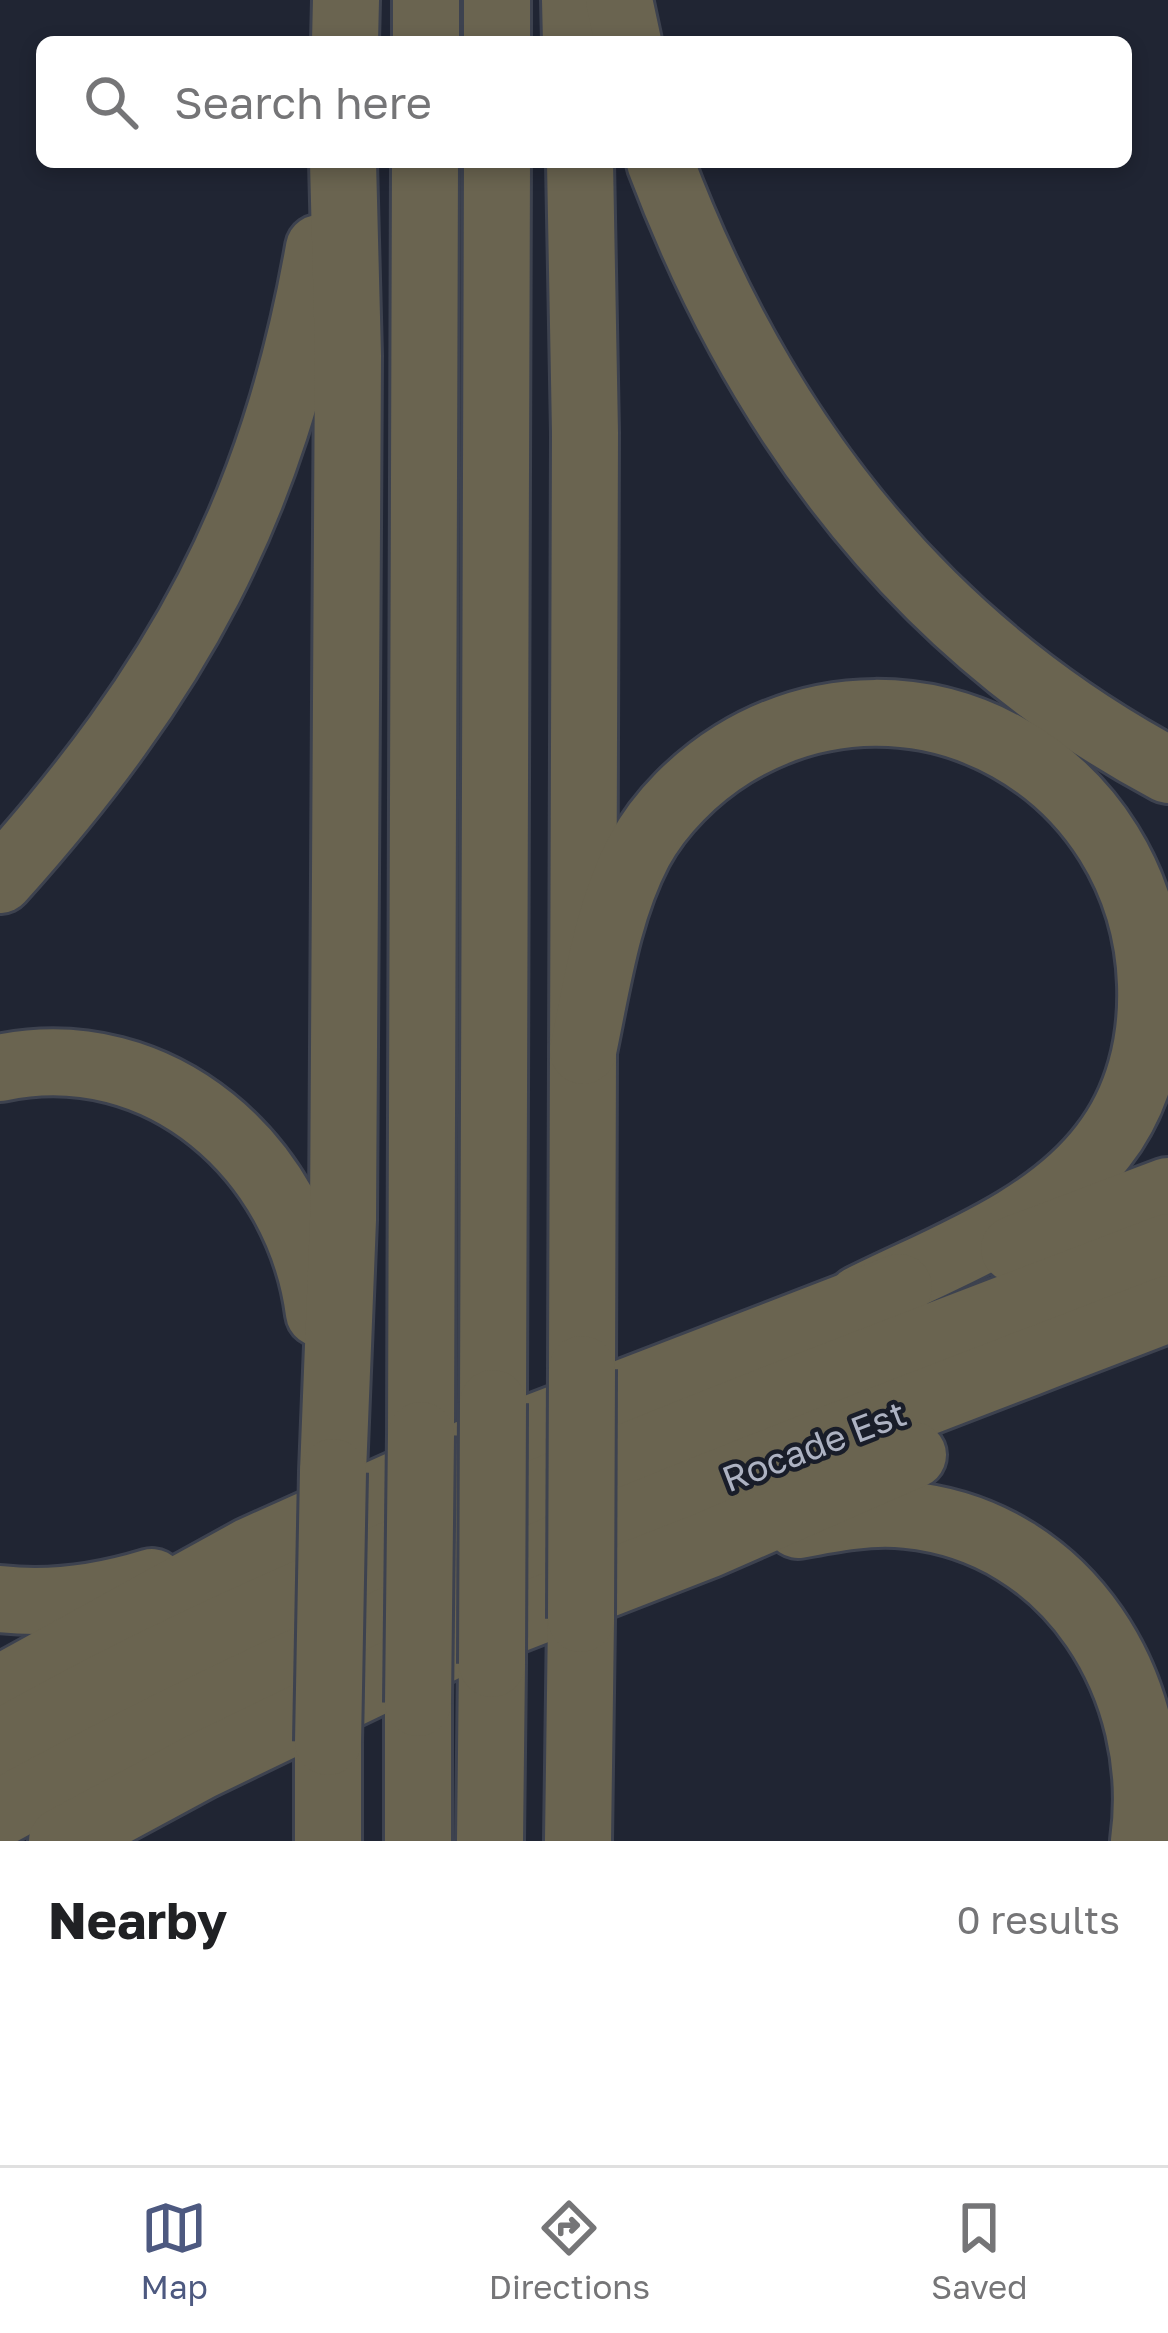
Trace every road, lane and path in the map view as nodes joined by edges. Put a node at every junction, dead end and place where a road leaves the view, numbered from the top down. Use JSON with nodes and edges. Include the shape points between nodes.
{"nodes":[{"id":1,"x":346,"y":0,"type":"edge"},
{"id":2,"x":426,"y":0,"type":"edge"},
{"id":3,"x":497,"y":0,"type":"edge"},
{"id":4,"x":575,"y":0,"type":"edge"},
{"id":5,"x":620,"y":0,"type":"edge"},
{"id":6,"x":345,"y":36,"type":"edge"},
{"id":7,"x":426,"y":36,"type":"edge"},
{"id":8,"x":497,"y":36,"type":"edge"},
{"id":9,"x":576,"y":36,"type":"edge"},
{"id":10,"x":627,"y":36,"type":"edge"},
{"id":11,"x":333,"y":168,"type":"edge"},
{"id":12,"x":344,"y":168,"type":"edge"},
{"id":13,"x":425,"y":168,"type":"edge"},
{"id":14,"x":497,"y":168,"type":"edge"},
{"id":15,"x":580,"y":168,"type":"edge"},
{"id":16,"x":663,"y":168,"type":"edge"},
{"id":17,"x":1168,"y":770,"type":"edge"},
{"id":18,"x":0,"y":880,"type":"edge"},
{"id":19,"x":583,"y":1051,"type":"junction"},
{"id":20,"x":0,"y":1068,"type":"edge"},
{"id":21,"x":1168,"y":1191,"type":"edge"},
{"id":22,"x":1168,"y":1247,"type":"edge"},
{"id":23,"x":860,"y":1299,"type":"junction"},
{"id":24,"x":1168,"y":1309,"type":"edge"},
{"id":25,"x":1168,"y":1357,"type":"edge"},
{"id":26,"x":333,"y":1442,"type":"junction"},
{"id":27,"x":707,"y":1545,"type":"junction"},
{"id":28,"x":252,"y":1550,"type":"junction"},
{"id":29,"x":462,"y":1556,"type":"junction"},
{"id":30,"x":0,"y":1599,"type":"edge"},
{"id":31,"x":580,"y":1688,"type":"junction"},
{"id":32,"x":0,"y":1689,"type":"edge"},
{"id":33,"x":0,"y":1744,"type":"edge"},
{"id":34,"x":0,"y":1813,"type":"edge"},
{"id":35,"x":62,"y":1841,"type":"edge"},
{"id":36,"x":328,"y":1841,"type":"edge"},
{"id":37,"x":418,"y":1841,"type":"edge"},
{"id":38,"x":490,"y":1841,"type":"edge"},
{"id":39,"x":578,"y":1841,"type":"edge"},
{"id":40,"x":605,"y":1841,"type":"edge"},
{"id":41,"x":1144,"y":1841,"type":"edge"}],
"edges":[{"from":1,"to":6,"type":"highway"},
{"from":2,"to":7,"type":"highway"},
{"from":3,"to":8,"type":"highway"},
{"from":4,"to":9,"type":"highway"},
{"from":5,"to":10,"type":"highway"},
{"from":11,"to":18,"type":"highway","via":[[297,352],[230,548],[136,714]]},
{"from":12,"to":26,"type":"highway","via":[[344,1103]]},
{"from":13,"to":37,"type":"highway","bridge":true},
{"from":14,"to":38,"type":"highway","bridge":true},
{"from":15,"to":19,"type":"highway"},
{"from":16,"to":17,"type":"highway","via":[[726,318],[840,494],[994,651]]},
{"from":19,"to":23,"type":"highway","via":[[611,925],[640,850],[690,787],[784,729],[864,713],[960,725],[1042,768],[1080,802],[1142,912],[1152,1001],[1140,1077],[1104,1145],[1076,1177],[974,1242]]},
{"from":19,"to":31,"type":"highway","bridge":true},
{"from":20,"to":26,"type":"highway","via":[[71,1064],[152,1085],[205,1113],[256,1160],[286,1205],[311,1270]]},
{"from":21,"to":23,"type":"highway"},
{"from":22,"to":29,"type":"highway","name":"Rocade Est","via":[[649,1446]]},
{"from":23,"to":28,"type":"highway","via":[[468,1453]]},
{"from":24,"to":29,"type":"highway","name":"Rocade Est"},
{"from":25,"to":27,"type":"highway","via":[[870,1472]]},
{"from":26,"to":36,"type":"highway","bridge":true},
{"from":27,"to":35,"type":"highway","via":[[460,1641]]},
{"from":27,"to":41,"type":"highway","via":[[880,1514],[958,1527],[1004,1546],[1077,1606],[1127,1681],[1144,1740]]},
{"from":28,"to":30,"type":"highway","via":[[104,1594]]},
{"from":28,"to":32,"type":"highway"},
{"from":29,"to":33,"type":"highway","via":[[253,1615]]},
{"from":29,"to":34,"type":"highway"},
{"from":31,"to":39,"type":"highway"},
{"from":31,"to":40,"type":"highway"}]}
